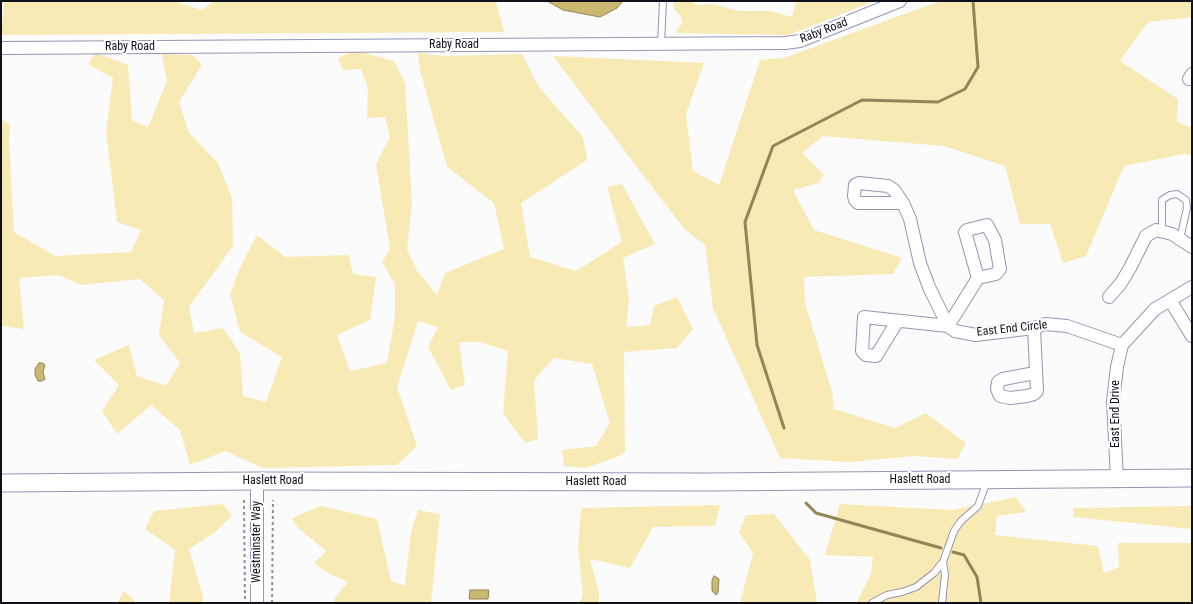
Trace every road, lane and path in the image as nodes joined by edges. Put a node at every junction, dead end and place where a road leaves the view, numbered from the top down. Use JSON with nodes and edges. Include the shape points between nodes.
{"nodes":[{"id":1,"x":663,"y":1,"type":"edge"},
{"id":2,"x":900,"y":1,"type":"edge"},
{"id":3,"x":661,"y":44,"type":"junction"},
{"id":4,"x":1,"y":48,"type":"edge"},
{"id":5,"x":1192,"y":74,"type":"edge"},
{"id":6,"x":1192,"y":79,"type":"edge"},
{"id":7,"x":903,"y":202,"type":"dead end"},
{"id":8,"x":1162,"y":232,"type":"junction"},
{"id":9,"x":1180,"y":239,"type":"junction"},
{"id":10,"x":1192,"y":247,"type":"edge"},
{"id":11,"x":978,"y":278,"type":"dead end"},
{"id":12,"x":1192,"y":287,"type":"edge"},
{"id":13,"x":1109,"y":297,"type":"dead end"},
{"id":14,"x":1170,"y":300,"type":"junction"},
{"id":15,"x":897,"y":322,"type":"dead end"},
{"id":16,"x":948,"y":326,"type":"junction"},
{"id":17,"x":1034,"y":328,"type":"junction"},
{"id":18,"x":1192,"y":336,"type":"edge"},
{"id":19,"x":1122,"y":345,"type":"junction"},
{"id":20,"x":1036,"y":373,"type":"dead end"},
{"id":21,"x":1192,"y":478,"type":"edge"},
{"id":22,"x":1117,"y":479,"type":"junction"},
{"id":23,"x":988,"y":480,"type":"junction"},
{"id":24,"x":257,"y":481,"type":"junction"},
{"id":25,"x":1,"y":483,"type":"edge"},
{"id":26,"x":244,"y":500,"type":"dead end"},
{"id":27,"x":273,"y":500,"type":"dead end"},
{"id":28,"x":943,"y":562,"type":"junction"},
{"id":29,"x":244,"y":603,"type":"edge"},
{"id":30,"x":257,"y":603,"type":"edge"},
{"id":31,"x":272,"y":603,"type":"edge"},
{"id":32,"x":872,"y":603,"type":"edge"},
{"id":33,"x":942,"y":603,"type":"edge"}],
"edges":[{"from":1,"to":3,"type":"lane"},
{"from":2,"to":3,"type":"street","name":"Raby Road","via":[[800,41]]},
{"from":3,"to":4,"type":"street","name":"Raby Road"},
{"from":5,"to":6,"type":"street","via":[[1189,79]]},
{"from":7,"to":16,"type":"street","via":[[910,219],[920,263]]},
{"from":8,"to":9,"type":"street"},
{"from":8,"to":9,"type":"lane","via":[[1162,200],[1177,194],[1186,200],[1188,208]]},
{"from":8,"to":13,"type":"street","via":[[1156,230],[1146,236],[1121,284]]},
{"from":9,"to":10,"type":"street"},
{"from":11,"to":16,"type":"street"},
{"from":12,"to":14,"type":"street","name":"East End Drive"},
{"from":14,"to":18,"type":"street"},
{"from":14,"to":19,"type":"street","name":"East End Drive","via":[[1155,309]]},
{"from":15,"to":16,"type":"street","name":"East End Circle"},
{"from":16,"to":17,"type":"street","name":"East End Circle","via":[[955,331],[976,335]]},
{"from":17,"to":19,"type":"street","name":"East End Circle","via":[[1045,324],[1067,326]]},
{"from":17,"to":20,"type":"street"},
{"from":19,"to":22,"type":"street","name":"East End Drive","via":[[1113,401]]},
{"from":21,"to":22,"type":"main road","name":"Haslett Road"},
{"from":22,"to":23,"type":"main road","name":"Haslett Road"},
{"from":23,"to":24,"type":"main road","name":"Haslett Road"},
{"from":23,"to":28,"type":"lane","via":[[978,506],[954,530]]},
{"from":24,"to":25,"type":"main road","name":"Haslett Road"},
{"from":24,"to":30,"type":"street","name":"Westminster Way"},
{"from":26,"to":29,"type":"path"},
{"from":27,"to":31,"type":"path"},
{"from":28,"to":32,"type":"lane","via":[[916,587],[887,595]]},
{"from":28,"to":33,"type":"lane"}]}
